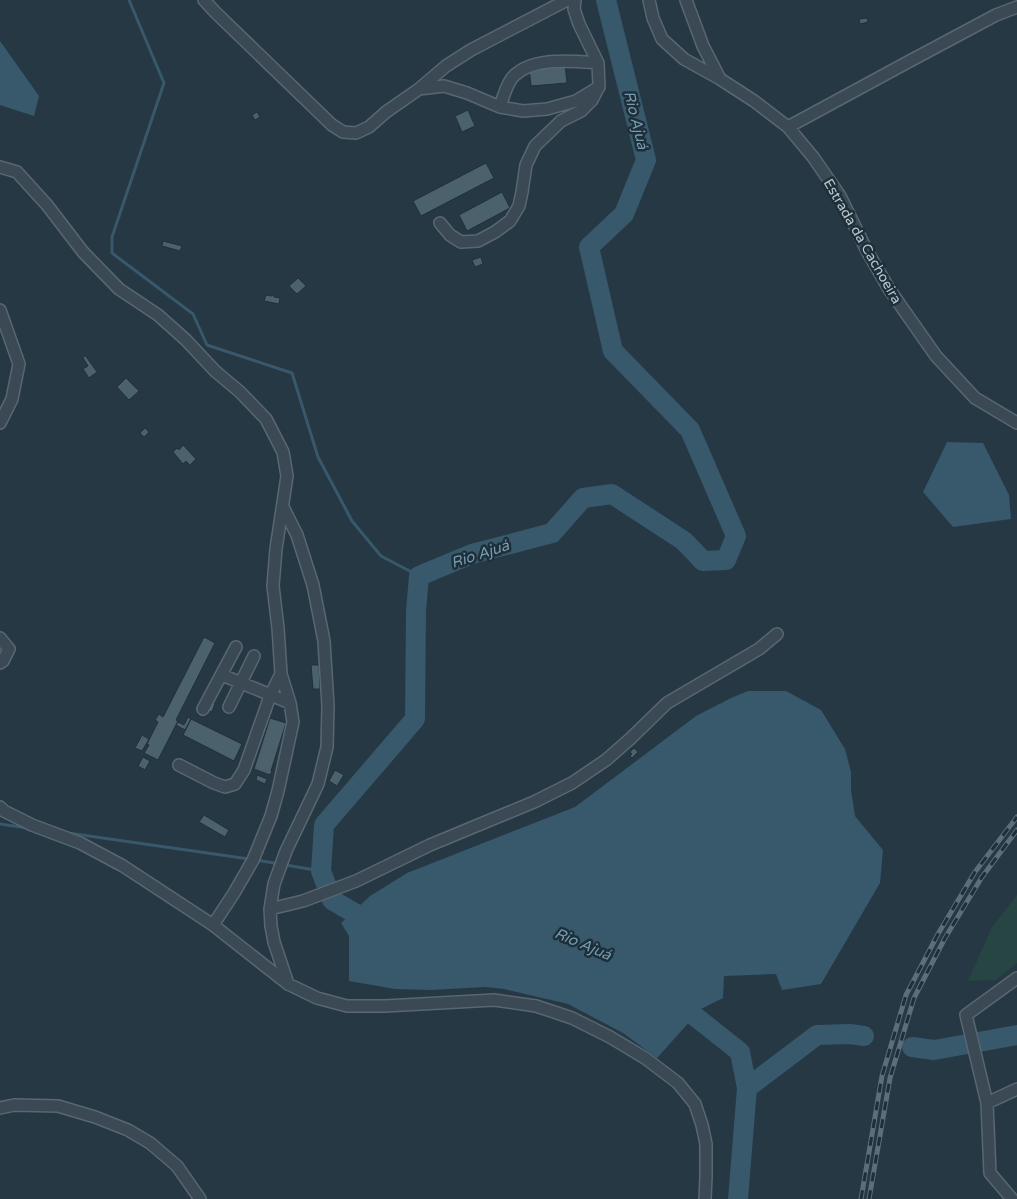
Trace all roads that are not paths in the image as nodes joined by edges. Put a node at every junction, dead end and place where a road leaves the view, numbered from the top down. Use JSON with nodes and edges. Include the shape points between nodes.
{"nodes":[{"id":1,"x":204,"y":0,"type":"edge"},
{"id":2,"x":567,"y":0,"type":"edge"},
{"id":3,"x":575,"y":0,"type":"edge"},
{"id":4,"x":649,"y":0,"type":"edge"},
{"id":5,"x":686,"y":0,"type":"edge"},
{"id":6,"x":1017,"y":7,"type":"edge"},
{"id":7,"x":598,"y":64,"type":"junction"},
{"id":8,"x":720,"y":79,"type":"junction"},
{"id":9,"x":599,"y":87,"type":"junction"},
{"id":10,"x":419,"y":89,"type":"junction"},
{"id":11,"x":500,"y":107,"type":"junction"},
{"id":12,"x":788,"y":127,"type":"junction"},
{"id":13,"x":0,"y":167,"type":"edge"},
{"id":14,"x":440,"y":223,"type":"dead end"},
{"id":15,"x":0,"y":310,"type":"edge"},
{"id":16,"x":1017,"y":423,"type":"edge"},
{"id":17,"x":0,"y":424,"type":"edge"},
{"id":18,"x":283,"y":507,"type":"junction"},
{"id":19,"x":777,"y":634,"type":"dead end"},
{"id":20,"x":0,"y":638,"type":"edge"},
{"id":21,"x":236,"y":647,"type":"dead end"},
{"id":22,"x":254,"y":656,"type":"dead end"},
{"id":23,"x":0,"y":662,"type":"edge"},
{"id":24,"x":281,"y":674,"type":"junction"},
{"id":25,"x":222,"y":675,"type":"junction"},
{"id":26,"x":241,"y":683,"type":"junction"},
{"id":27,"x":270,"y":696,"type":"junction"},
{"id":28,"x":290,"y":703,"type":"junction"},
{"id":29,"x":229,"y":707,"type":"dead end"},
{"id":30,"x":203,"y":709,"type":"dead end"},
{"id":31,"x":179,"y":765,"type":"dead end"},
{"id":32,"x":0,"y":807,"type":"edge"},
{"id":33,"x":270,"y":909,"type":"junction"},
{"id":34,"x":213,"y":925,"type":"junction"},
{"id":35,"x":1017,"y":978,"type":"edge"},
{"id":36,"x":288,"y":984,"type":"junction"},
{"id":37,"x":1017,"y":1089,"type":"edge"},
{"id":38,"x":987,"y":1103,"type":"junction"},
{"id":39,"x":0,"y":1108,"type":"edge"},
{"id":40,"x":702,"y":1197,"type":"edge"},
{"id":41,"x":200,"y":1199,"type":"edge"},
{"id":42,"x":1012,"y":1199,"type":"edge"}],
"edges":[{"from":1,"to":10,"type":"street","via":[[343,132],[356,133],[369,127]]},
{"from":2,"to":10,"type":"street","via":[[480,45],[446,66]]},
{"from":3,"to":7,"type":"street","via":[[579,24]]},
{"from":4,"to":8,"type":"street","name":"Estrada da Cachoeira","via":[[662,39],[684,59]]},
{"from":5,"to":8,"type":"street","via":[[703,46]]},
{"from":6,"to":12,"type":"street","via":[[996,15]]},
{"from":7,"to":9,"type":"street"},
{"from":7,"to":11,"type":"street","via":[[569,61],[526,68],[513,78]]},
{"from":8,"to":12,"type":"street","name":"Estrada da Cachoeira"},
{"from":9,"to":11,"type":"street","via":[[576,101],[547,109],[523,111]]},
{"from":9,"to":14,"type":"street","via":[[581,111],[561,121],[536,146],[526,165],[519,206],[510,221],[478,241],[461,242]]},
{"from":10,"to":11,"type":"street","via":[[444,86]]},
{"from":12,"to":16,"type":"street","name":"Estrada da Cachoeira","via":[[840,196],[889,289],[936,356],[975,398]]},
{"from":13,"to":18,"type":"street","via":[[17,172],[83,252],[119,289],[158,315],[266,419],[283,452],[287,476]]},
{"from":15,"to":17,"type":"street","via":[[19,364],[12,399]]},
{"from":18,"to":24,"type":"street","via":[[273,586]]},
{"from":18,"to":33,"type":"street","via":[[297,535],[313,585],[324,641],[327,747],[318,784],[274,884]]},
{"from":19,"to":33,"type":"street","via":[[758,649],[667,703],[606,760],[572,783],[356,881]]},
{"from":20,"to":23,"type":"street","via":[[8,649]]},
{"from":21,"to":25,"type":"street"},
{"from":22,"to":26,"type":"street"},
{"from":24,"to":27,"type":"street"},
{"from":24,"to":28,"type":"street"},
{"from":25,"to":26,"type":"street"},
{"from":25,"to":30,"type":"street"},
{"from":26,"to":27,"type":"street"},
{"from":26,"to":29,"type":"street"},
{"from":27,"to":28,"type":"street"},
{"from":27,"to":31,"type":"street","via":[[236,784],[225,787]]},
{"from":28,"to":34,"type":"street","via":[[293,722],[271,816],[253,860]]},
{"from":32,"to":34,"type":"street","via":[[123,866]]},
{"from":33,"to":36,"type":"street","via":[[274,942]]},
{"from":34,"to":36,"type":"street"},
{"from":35,"to":38,"type":"street","via":[[966,1015]]},
{"from":36,"to":40,"type":"street","via":[[317,998],[347,1006],[494,1000],[536,1006],[572,1018],[602,1033],[678,1082],[695,1104],[706,1144]]},
{"from":37,"to":38,"type":"street"},
{"from":38,"to":42,"type":"street","via":[[990,1173]]},
{"from":39,"to":41,"type":"street","via":[[14,1105],[58,1106],[128,1130],[150,1143],[177,1166]]}]}
